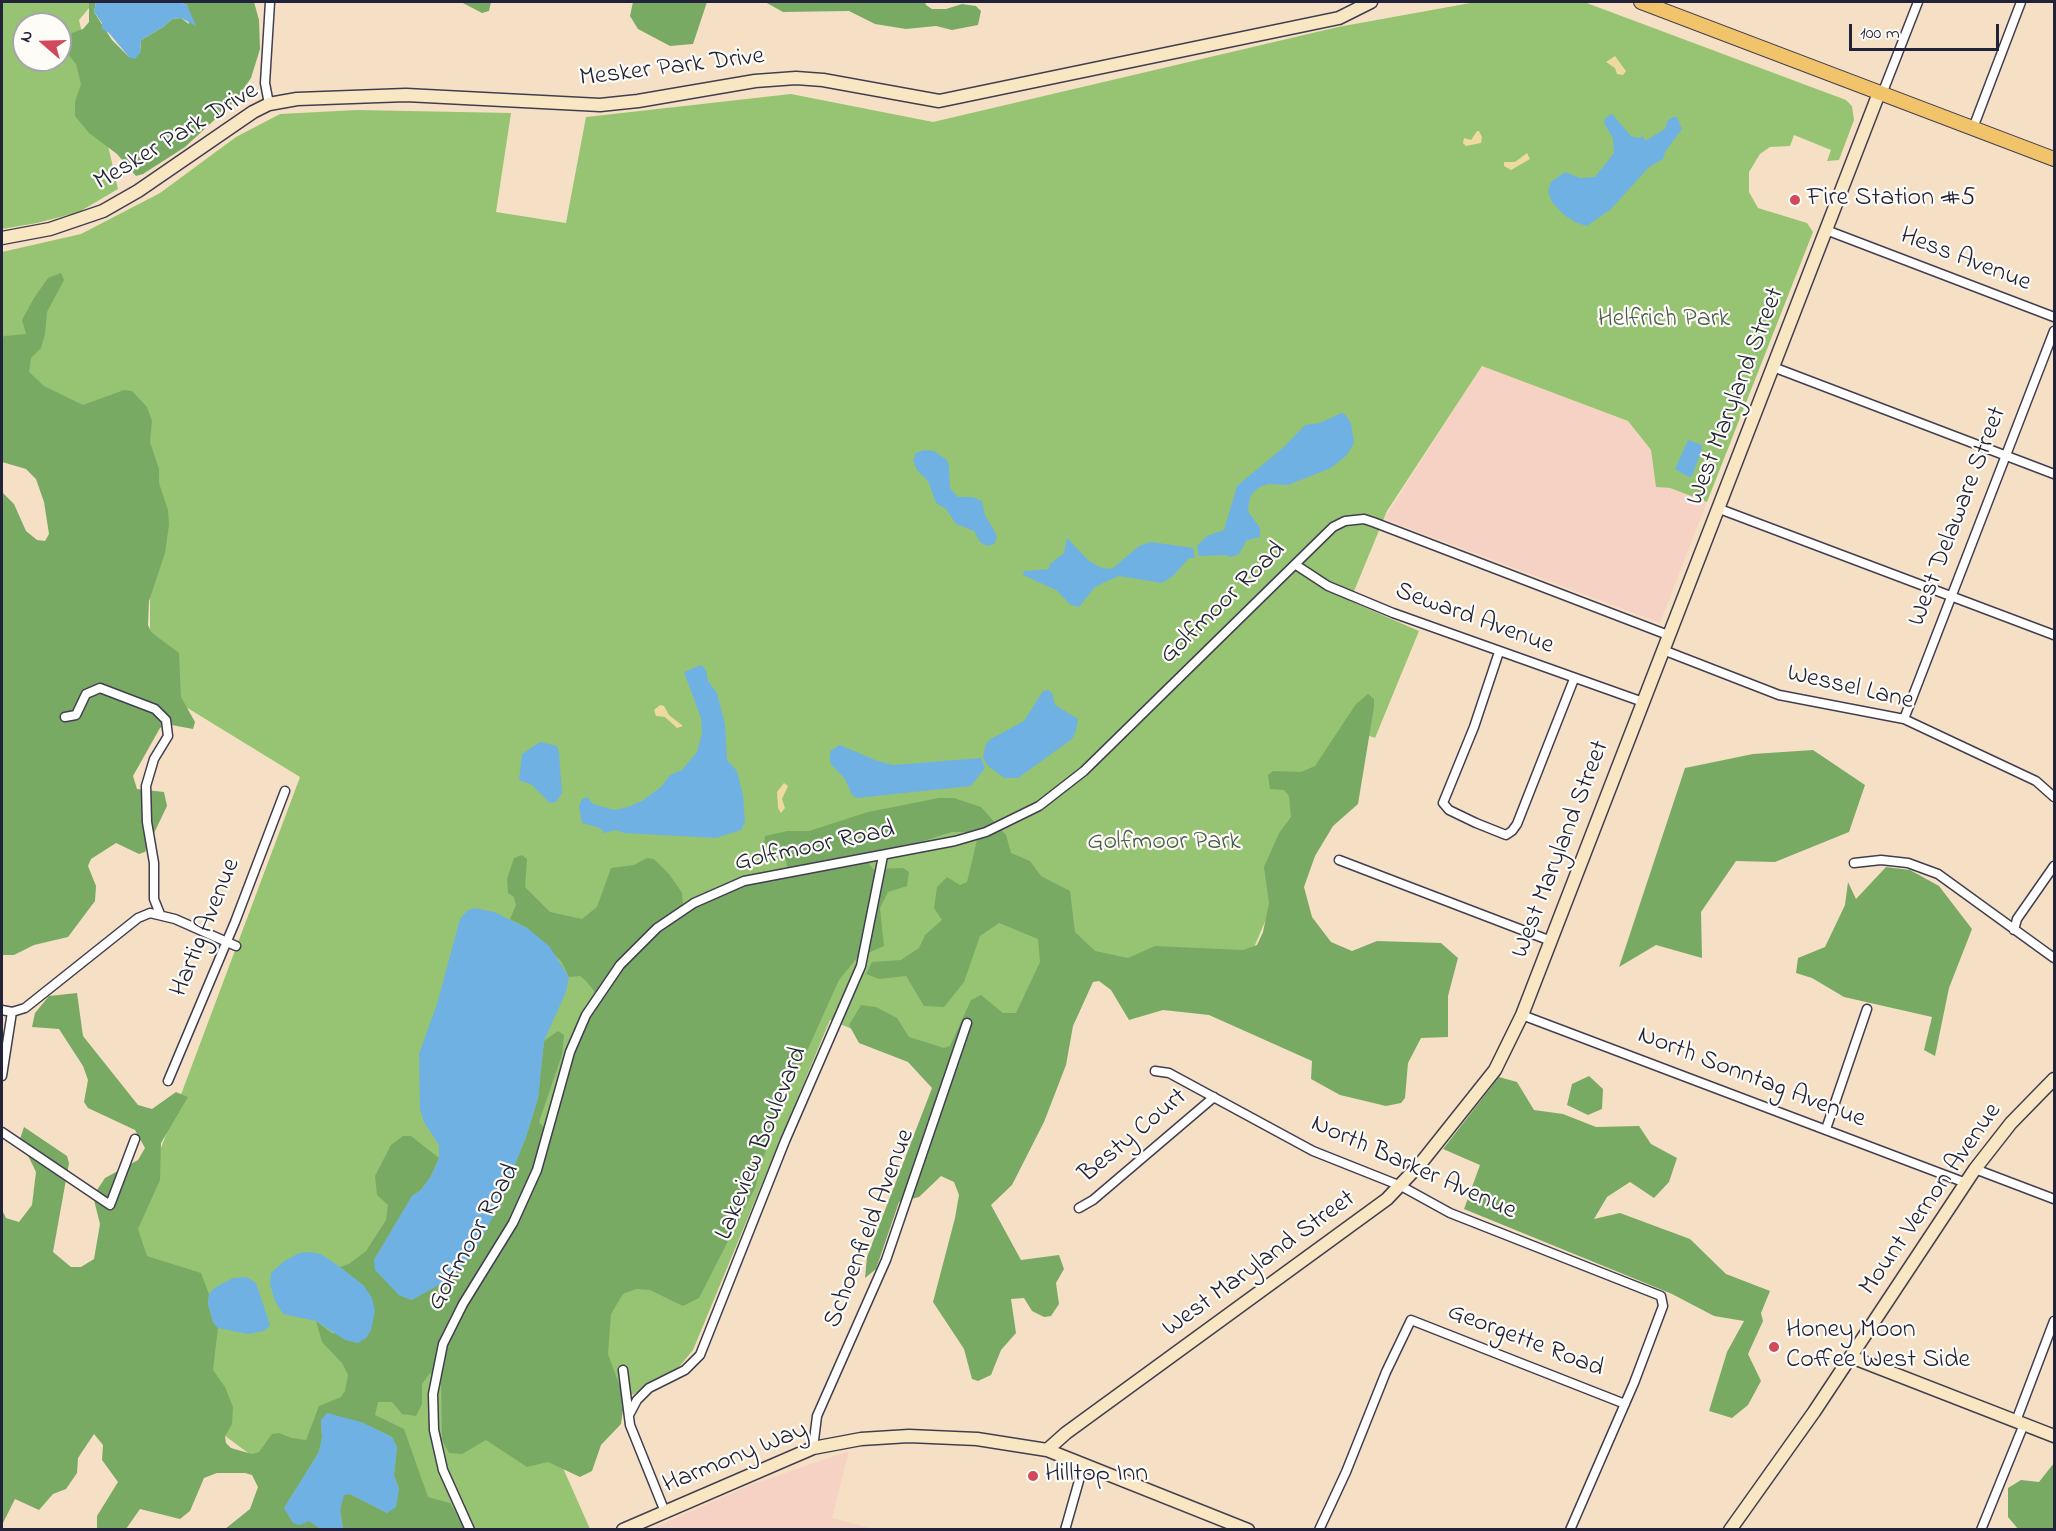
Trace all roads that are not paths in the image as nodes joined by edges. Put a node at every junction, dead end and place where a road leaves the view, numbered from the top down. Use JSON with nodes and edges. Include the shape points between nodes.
{"nodes":[{"id":1,"x":270,"y":2,"type":"edge"},
{"id":2,"x":1371,"y":2,"type":"edge"},
{"id":3,"x":1641,"y":2,"type":"edge"},
{"id":4,"x":1918,"y":2,"type":"edge"},
{"id":5,"x":2021,"y":2,"type":"edge"},
{"id":6,"x":1881,"y":93,"type":"junction"},
{"id":7,"x":269,"y":104,"type":"junction"},
{"id":8,"x":1973,"y":128,"type":"junction"},
{"id":9,"x":2055,"y":159,"type":"edge"},
{"id":10,"x":1826,"y":230,"type":"junction"},
{"id":11,"x":2,"y":237,"type":"edge"},
{"id":12,"x":2055,"y":317,"type":"edge"},
{"id":13,"x":2055,"y":331,"type":"edge"},
{"id":14,"x":1773,"y":367,"type":"junction"},
{"id":15,"x":2005,"y":455,"type":"junction"},
{"id":16,"x":2055,"y":474,"type":"edge"},
{"id":17,"x":1718,"y":508,"type":"junction"},
{"id":18,"x":1296,"y":565,"type":"junction"},
{"id":19,"x":1950,"y":596,"type":"junction"},
{"id":20,"x":2055,"y":635,"type":"edge"},
{"id":21,"x":1668,"y":636,"type":"junction"},
{"id":22,"x":1663,"y":650,"type":"junction"},
{"id":23,"x":1499,"y":652,"type":"junction"},
{"id":24,"x":1574,"y":679,"type":"junction"},
{"id":25,"x":1643,"y":702,"type":"junction"},
{"id":26,"x":65,"y":717,"type":"dead end"},
{"id":27,"x":1904,"y":719,"type":"junction"},
{"id":28,"x":285,"y":791,"type":"dead end"},
{"id":29,"x":2055,"y":797,"type":"edge"},
{"id":30,"x":883,"y":856,"type":"junction"},
{"id":31,"x":1339,"y":860,"type":"dead end"},
{"id":32,"x":1854,"y":863,"type":"dead end"},
{"id":33,"x":2055,"y":866,"type":"edge"},
{"id":34,"x":160,"y":914,"type":"junction"},
{"id":35,"x":2014,"y":930,"type":"junction"},
{"id":36,"x":1551,"y":940,"type":"junction"},
{"id":37,"x":224,"y":941,"type":"junction"},
{"id":38,"x":236,"y":946,"type":"dead end"},
{"id":39,"x":2055,"y":958,"type":"edge"},
{"id":40,"x":1867,"y":1009,"type":"dead end"},
{"id":41,"x":2,"y":1010,"type":"edge"},
{"id":42,"x":12,"y":1012,"type":"junction"},
{"id":43,"x":1522,"y":1015,"type":"junction"},
{"id":44,"x":967,"y":1023,"type":"dead end"},
{"id":45,"x":1155,"y":1071,"type":"dead end"},
{"id":46,"x":2,"y":1076,"type":"edge"},
{"id":47,"x":2055,"y":1079,"type":"edge"},
{"id":48,"x":168,"y":1081,"type":"dead end"},
{"id":49,"x":1215,"y":1097,"type":"junction"},
{"id":50,"x":1826,"y":1129,"type":"junction"},
{"id":51,"x":2,"y":1132,"type":"edge"},
{"id":52,"x":135,"y":1139,"type":"dead end"},
{"id":53,"x":1975,"y":1169,"type":"junction"},
{"id":54,"x":1966,"y":1183,"type":"junction"},
{"id":55,"x":1401,"y":1186,"type":"junction"},
{"id":56,"x":2055,"y":1199,"type":"edge"},
{"id":57,"x":1079,"y":1208,"type":"dead end"},
{"id":58,"x":2055,"y":1321,"type":"edge"},
{"id":59,"x":1851,"y":1357,"type":"junction"},
{"id":60,"x":623,"y":1370,"type":"dead end"},
{"id":61,"x":1625,"y":1404,"type":"junction"},
{"id":62,"x":629,"y":1415,"type":"junction"},
{"id":63,"x":2020,"y":1422,"type":"junction"},
{"id":64,"x":2055,"y":1436,"type":"edge"},
{"id":65,"x":813,"y":1448,"type":"junction"},
{"id":66,"x":1047,"y":1450,"type":"junction"},
{"id":67,"x":1084,"y":1463,"type":"junction"},
{"id":68,"x":665,"y":1512,"type":"junction"},
{"id":69,"x":470,"y":1530,"type":"edge"},
{"id":70,"x":623,"y":1530,"type":"edge"},
{"id":71,"x":1065,"y":1530,"type":"edge"},
{"id":72,"x":1248,"y":1530,"type":"edge"},
{"id":73,"x":1319,"y":1530,"type":"edge"},
{"id":74,"x":1570,"y":1530,"type":"edge"},
{"id":75,"x":1730,"y":1530,"type":"edge"},
{"id":76,"x":1981,"y":1530,"type":"edge"}],
"edges":[{"from":1,"to":7,"type":"street","via":[[265,83]]},
{"from":2,"to":7,"type":"street","name":"Mesker Park Drive","via":[[1339,18],[946,100],[796,78],[600,105],[378,95],[313,97]]},
{"from":3,"to":6,"type":"main road"},
{"from":4,"to":6,"type":"street","name":"West Maryland Street"},
{"from":5,"to":8,"type":"street"},
{"from":6,"to":8,"type":"main road"},
{"from":6,"to":10,"type":"street","name":"West Maryland Street"},
{"from":7,"to":11,"type":"street","name":"Mesker Park Drive","via":[[103,211],[50,229]]},
{"from":8,"to":9,"type":"main road"},
{"from":10,"to":12,"type":"street","name":"Hess Avenue"},
{"from":10,"to":14,"type":"street","name":"West Maryland Street"},
{"from":13,"to":15,"type":"street","name":"West Delaware Street"},
{"from":14,"to":15,"type":"street"},
{"from":14,"to":17,"type":"street","name":"West Maryland Street"},
{"from":15,"to":16,"type":"street"},
{"from":15,"to":19,"type":"street","name":"West Delaware Street"},
{"from":17,"to":19,"type":"street"},
{"from":17,"to":21,"type":"street","name":"West Maryland Street"},
{"from":18,"to":21,"type":"street","name":"Golfmoor Road","via":[[1333,527],[1358,519]]},
{"from":18,"to":23,"type":"street","name":"Seward Avenue","via":[[1339,591]]},
{"from":18,"to":30,"type":"street","name":"Golfmoor Road","via":[[1084,771],[1039,806],[986,832]]},
{"from":19,"to":20,"type":"street"},
{"from":19,"to":27,"type":"street","name":"West Delaware Street"},
{"from":21,"to":22,"type":"street","name":"West Maryland Street"},
{"from":22,"to":25,"type":"street","name":"West Maryland Street"},
{"from":22,"to":27,"type":"street","name":"Wessel Lane","via":[[1779,695]]},
{"from":23,"to":24,"type":"street","name":"Seward Avenue"},
{"from":23,"to":24,"type":"street","via":[[1443,803],[1449,810],[1506,835],[1517,824]]},
{"from":24,"to":25,"type":"street","name":"Seward Avenue"},
{"from":25,"to":36,"type":"street","name":"West Maryland Street"},
{"from":26,"to":34,"type":"street","via":[[76,715],[86,694],[100,688],[155,709],[166,720],[168,736],[153,759],[146,786],[154,899]]},
{"from":27,"to":29,"type":"street","name":"Wessel Lane","via":[[2036,781]]},
{"from":28,"to":37,"type":"street","name":"Hartig Avenue"},
{"from":30,"to":62,"type":"street","name":"Lakeview Boulevard","via":[[861,966],[785,1141],[700,1355],[685,1370],[649,1388]]},
{"from":30,"to":69,"type":"street","name":"Golfmoor Road","via":[[765,876],[717,891],[657,928],[620,965],[597,997],[570,1052],[537,1170],[513,1223],[448,1330],[436,1369],[433,1418],[439,1456]]},
{"from":31,"to":36,"type":"street"},
{"from":32,"to":35,"type":"street","via":[[1881,860],[1919,866],[1938,874]]},
{"from":33,"to":35,"type":"street","via":[[2017,919]]},
{"from":34,"to":37,"type":"street"},
{"from":34,"to":42,"type":"street","via":[[138,918],[25,1008]]},
{"from":35,"to":39,"type":"street"},
{"from":36,"to":43,"type":"street","name":"West Maryland Street"},
{"from":37,"to":38,"type":"street"},
{"from":37,"to":48,"type":"street","name":"Hartig Avenue"},
{"from":40,"to":50,"type":"street"},
{"from":41,"to":42,"type":"street"},
{"from":42,"to":46,"type":"street"},
{"from":43,"to":50,"type":"street","name":"North Sonntag Avenue"},
{"from":43,"to":55,"type":"street","name":"West Maryland Street","via":[[1495,1070]]},
{"from":44,"to":65,"type":"street","name":"Schoenfield Avenue","via":[[886,1260],[818,1416]]},
{"from":45,"to":49,"type":"street","name":"North Barker Avenue","via":[[1170,1073]]},
{"from":47,"to":53,"type":"street","name":"Mount Vernon Avenue","via":[[2011,1123]]},
{"from":49,"to":55,"type":"street","name":"North Barker Avenue","via":[[1313,1151]]},
{"from":49,"to":57,"type":"street","name":"Besty Court","via":[[1094,1200]]},
{"from":50,"to":54,"type":"street","name":"North Sonntag Avenue"},
{"from":51,"to":52,"type":"street","via":[[110,1205]]},
{"from":53,"to":54,"type":"street","name":"Mount Vernon Avenue"},
{"from":53,"to":56,"type":"street"},
{"from":54,"to":59,"type":"street","name":"Mount Vernon Avenue"},
{"from":55,"to":61,"type":"street","name":"North Barker Avenue","via":[[1450,1213],[1660,1295],[1663,1306]]},
{"from":55,"to":66,"type":"street","name":"West Maryland Street","via":[[1374,1210]]},
{"from":58,"to":63,"type":"street"},
{"from":59,"to":63,"type":"street"},
{"from":59,"to":75,"type":"street","name":"Mount Vernon Avenue"},
{"from":60,"to":62,"type":"street"},
{"from":61,"to":73,"type":"street","name":"Georgette Road","via":[[1410,1321]]},
{"from":61,"to":74,"type":"street"},
{"from":62,"to":68,"type":"street"},
{"from":63,"to":64,"type":"street"},
{"from":63,"to":76,"type":"street"},
{"from":65,"to":66,"type":"street","name":"Harmony Way","via":[[909,1436],[977,1439]]},
{"from":65,"to":68,"type":"street","name":"Harmony Way"},
{"from":66,"to":67,"type":"street","name":"Harmony Way"},
{"from":67,"to":71,"type":"street"},
{"from":67,"to":72,"type":"street","name":"Harmony Way"},
{"from":68,"to":70,"type":"street","name":"Harmony Way"}]}
